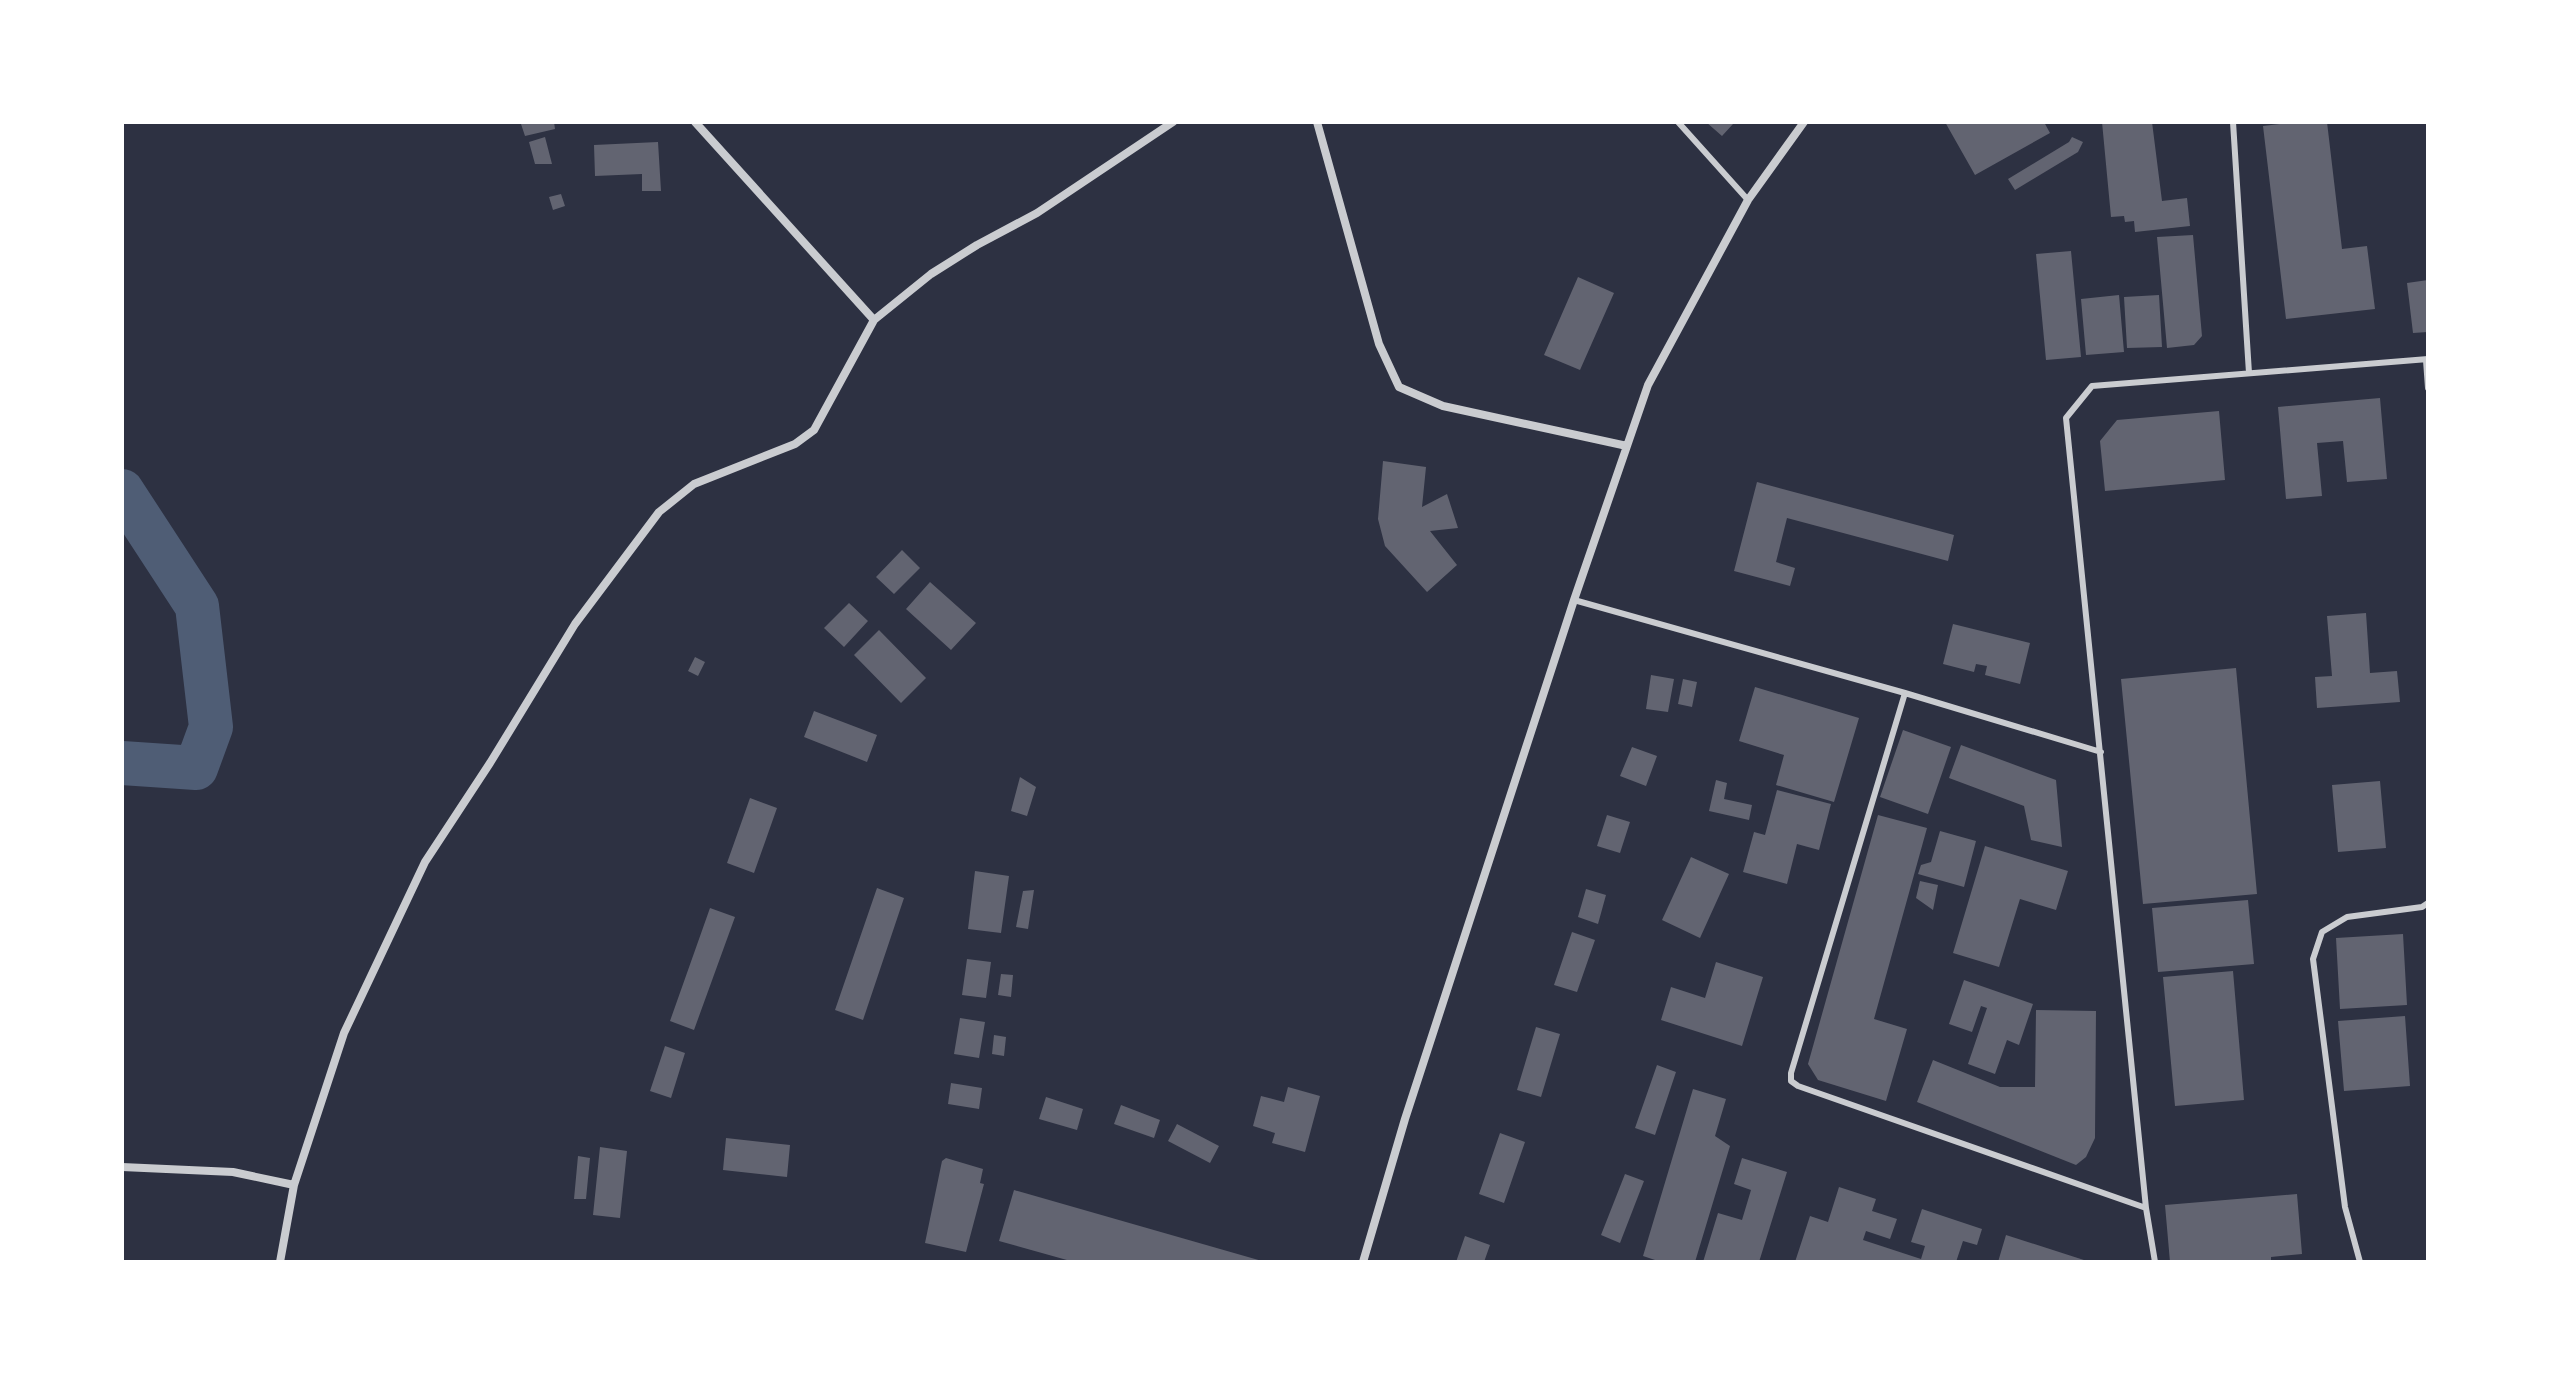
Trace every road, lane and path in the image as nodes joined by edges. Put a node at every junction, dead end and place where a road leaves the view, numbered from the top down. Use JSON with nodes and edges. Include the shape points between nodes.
{"nodes":[{"id":1,"x":695,"y":122,"type":"edge"},
{"id":2,"x":1173,"y":122,"type":"edge"},
{"id":3,"x":1317,"y":122,"type":"edge"},
{"id":4,"x":1678,"y":122,"type":"edge"},
{"id":5,"x":1804,"y":122,"type":"edge"},
{"id":6,"x":2233,"y":122,"type":"edge"},
{"id":7,"x":1748,"y":200,"type":"junction"},
{"id":8,"x":874,"y":320,"type":"junction"},
{"id":9,"x":2427,"y":360,"type":"edge"},
{"id":10,"x":2249,"y":373,"type":"junction"},
{"id":11,"x":2428,"y":388,"type":"edge"},
{"id":12,"x":1627,"y":446,"type":"junction"},
{"id":13,"x":1574,"y":600,"type":"junction"},
{"id":14,"x":1905,"y":693,"type":"junction"},
{"id":15,"x":2101,"y":752,"type":"junction"},
{"id":16,"x":2428,"y":903,"type":"edge"},
{"id":17,"x":122,"y":1167,"type":"edge"},
{"id":18,"x":294,"y":1185,"type":"junction"},
{"id":19,"x":2146,"y":1208,"type":"junction"},
{"id":20,"x":280,"y":1262,"type":"edge"},
{"id":21,"x":1363,"y":1262,"type":"edge"},
{"id":22,"x":2155,"y":1262,"type":"edge"},
{"id":23,"x":2360,"y":1262,"type":"edge"}],
"edges":[{"from":1,"to":8,"type":"street"},
{"from":2,"to":8,"type":"street","via":[[1037,213],[931,274]]},
{"from":3,"to":12,"type":"street","via":[[1379,344],[1399,387],[1443,406]]},
{"from":4,"to":7,"type":"lane"},
{"from":5,"to":7,"type":"street"},
{"from":6,"to":10,"type":"lane"},
{"from":7,"to":12,"type":"street","via":[[1648,385]]},
{"from":8,"to":18,"type":"street","via":[[814,430],[795,444],[694,484],[659,512],[575,624],[425,862],[344,1033]]},
{"from":9,"to":10,"type":"lane"},
{"from":9,"to":11,"type":"lane"},
{"from":10,"to":15,"type":"lane","via":[[2092,386],[2066,418]]},
{"from":12,"to":13,"type":"street"},
{"from":13,"to":14,"type":"lane"},
{"from":13,"to":21,"type":"street"},
{"from":14,"to":15,"type":"lane"},
{"from":14,"to":19,"type":"lane","via":[[1791,1081]]},
{"from":15,"to":19,"type":"lane"},
{"from":16,"to":23,"type":"lane","via":[[2347,917],[2322,932],[2313,959],[2345,1207]]},
{"from":17,"to":18,"type":"street","via":[[233,1172]]},
{"from":18,"to":20,"type":"street"},
{"from":19,"to":22,"type":"lane"}]}
